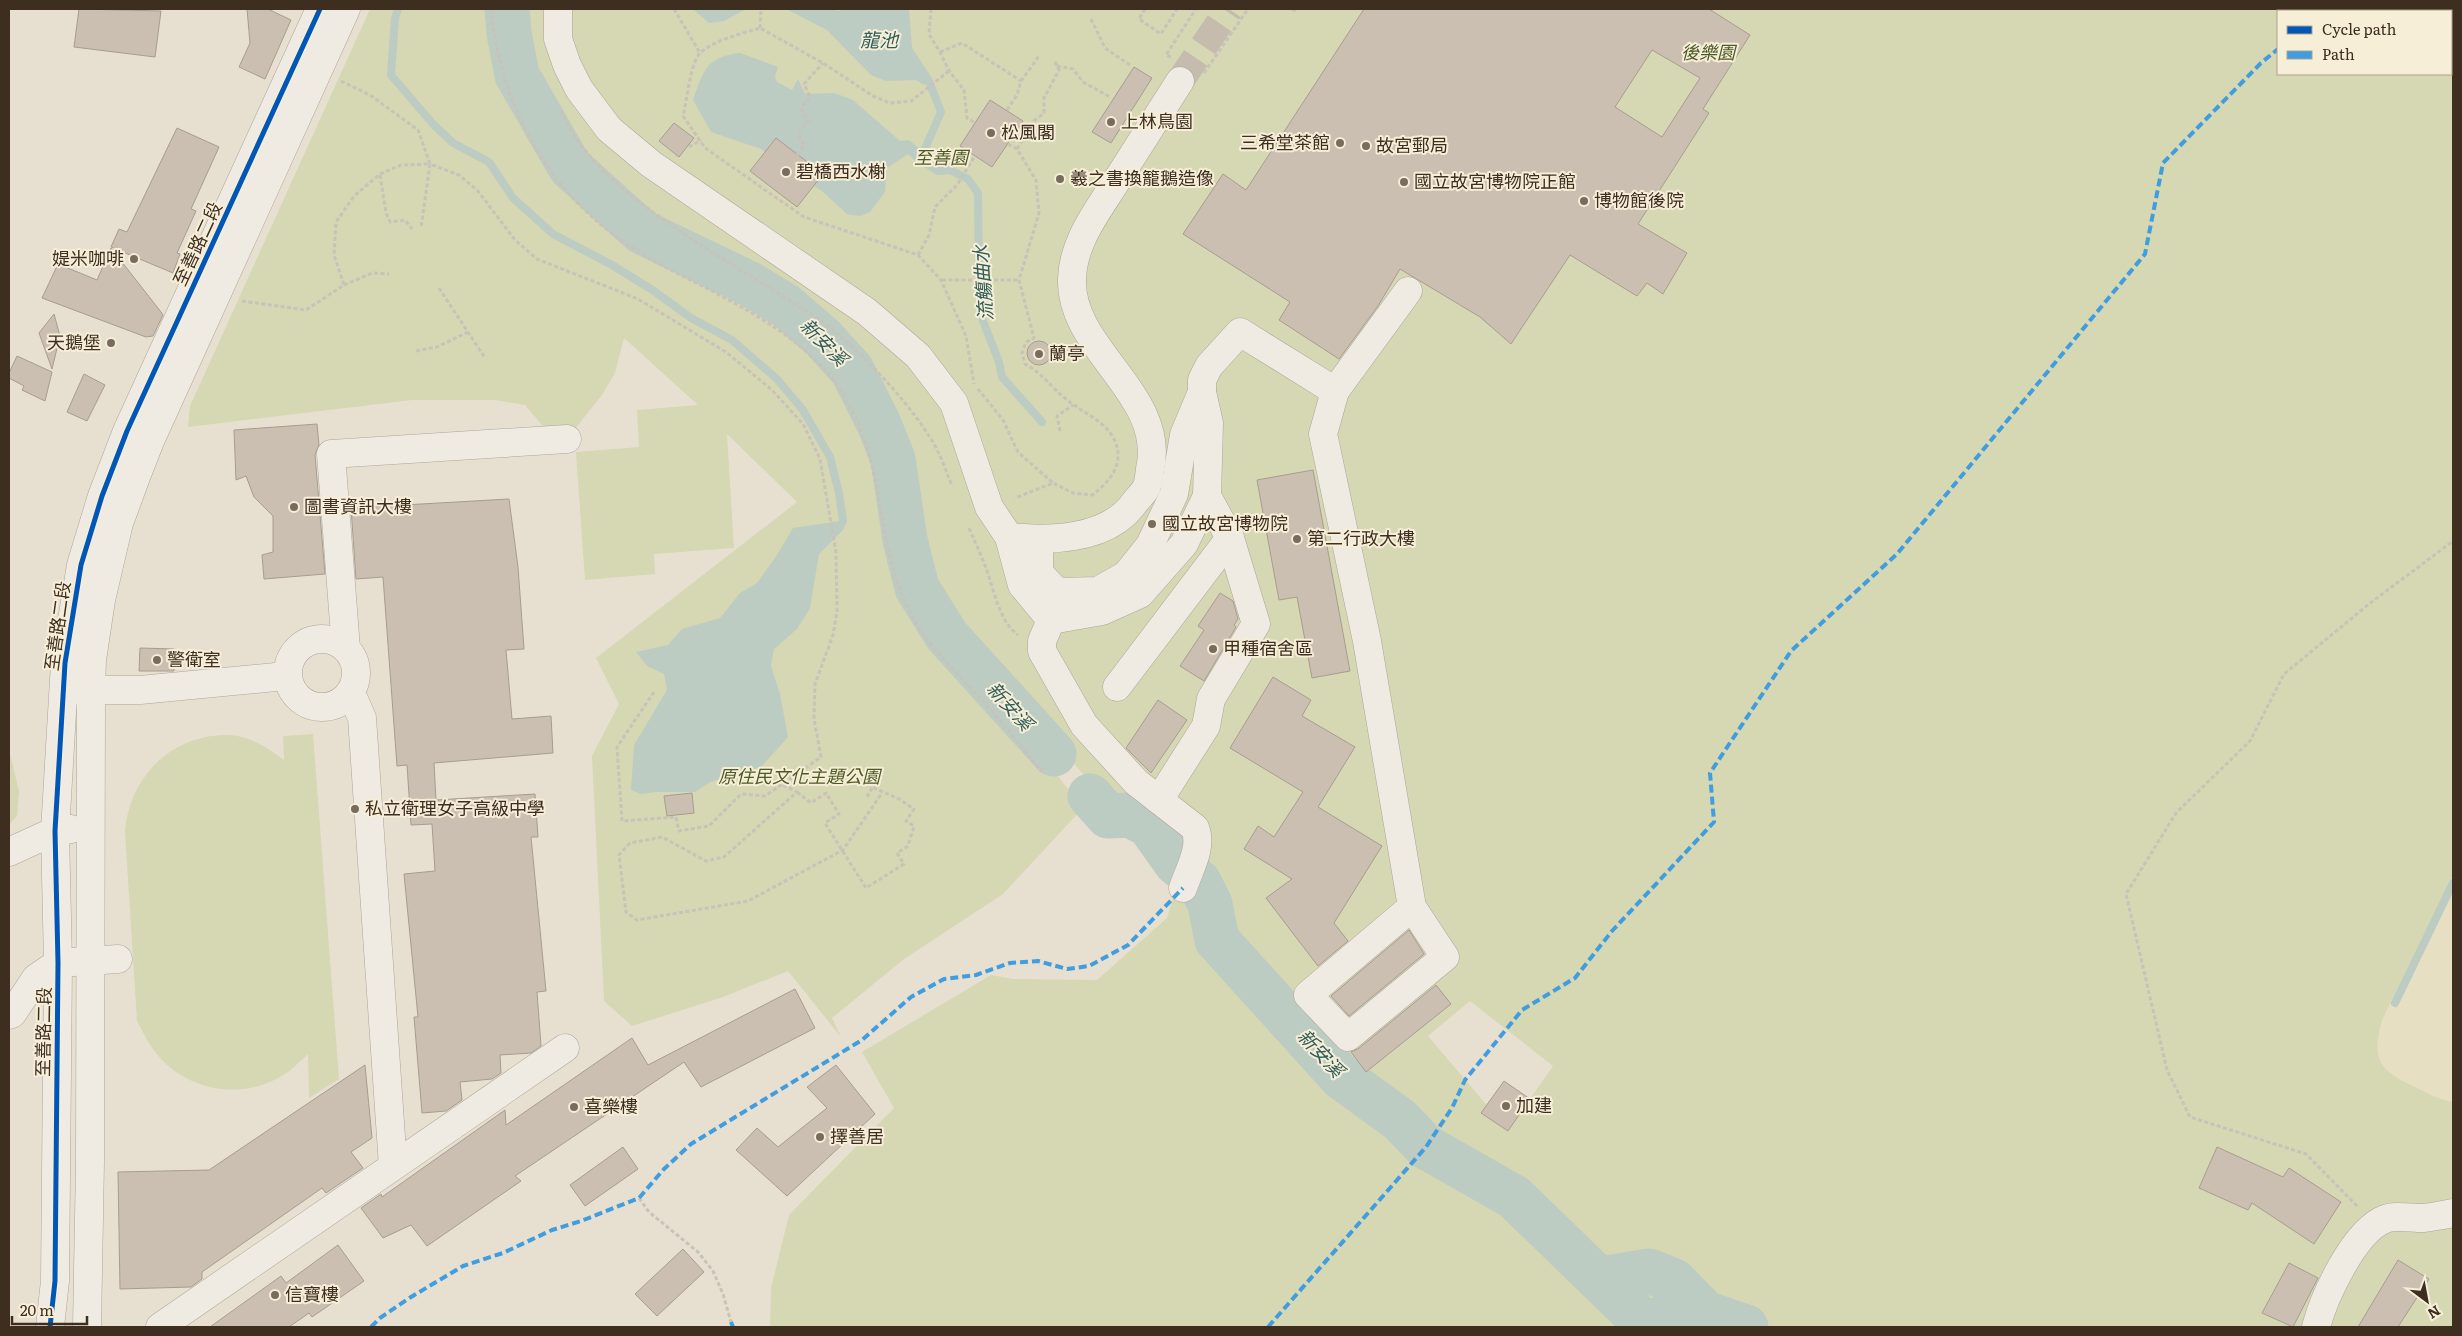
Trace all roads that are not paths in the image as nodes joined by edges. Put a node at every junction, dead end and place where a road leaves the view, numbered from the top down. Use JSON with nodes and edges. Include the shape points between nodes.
{"nodes":[{"id":1,"x":558,"y":9,"type":"edge"},
{"id":2,"x":328,"y":12,"type":"edge"},
{"id":3,"x":1185,"y":72,"type":"tunnel mouth"},
{"id":4,"x":1408,"y":291,"type":"dead end"},
{"id":5,"x":1335,"y":391,"type":"junction"},
{"id":6,"x":1202,"y":392,"type":"junction"},
{"id":7,"x":567,"y":439,"type":"dead end"},
{"id":8,"x":1207,"y":496,"type":"junction"},
{"id":9,"x":1009,"y":536,"type":"junction"},
{"id":10,"x":1230,"y":538,"type":"junction"},
{"id":11,"x":1039,"y":540,"type":"junction"},
{"id":12,"x":1046,"y":630,"type":"junction"},
{"id":13,"x":346,"y":649,"type":"junction"},
{"id":14,"x":286,"y":676,"type":"junction"},
{"id":15,"x":1117,"y":687,"type":"dead end"},
{"id":16,"x":63,"y":690,"type":"junction"},
{"id":17,"x":91,"y":690,"type":"junction"},
{"id":18,"x":352,"y":693,"type":"junction"},
{"id":19,"x":1159,"y":800,"type":"junction"},
{"id":20,"x":90,"y":828,"type":"junction"},
{"id":21,"x":55,"y":831,"type":"junction"},
{"id":22,"x":9,"y":852,"type":"edge"},
{"id":23,"x":1187,"y":876,"type":"dead end"},
{"id":24,"x":1412,"y":907,"type":"junction"},
{"id":25,"x":118,"y":959,"type":"dead end"},
{"id":26,"x":91,"y":961,"type":"junction"},
{"id":27,"x":58,"y":963,"type":"junction"},
{"id":28,"x":9,"y":1015,"type":"edge"},
{"id":29,"x":565,"y":1048,"type":"dead end"},
{"id":30,"x":393,"y":1166,"type":"junction"},
{"id":31,"x":2453,"y":1213,"type":"edge"},
{"id":32,"x":50,"y":1327,"type":"edge"},
{"id":33,"x":87,"y":1327,"type":"edge"},
{"id":34,"x":160,"y":1327,"type":"edge"},
{"id":35,"x":2316,"y":1327,"type":"edge"}],
"edges":[{"from":1,"to":9,"type":"street","via":[[558,38],[567,65],[609,129],[651,164],[867,312],[918,356],[954,403],[989,507]]},
{"from":2,"to":16,"type":"street","name":"至善路二段","via":[[127,431],[102,496],[81,565]]},
{"from":2,"to":17,"type":"street","name":"至善路二段","via":[[119,523],[101,600]]},
{"from":3,"to":11,"type":"street","via":[[1094,216],[1077,248],[1072,280],[1077,309],[1095,343],[1131,393],[1149,425],[1153,457],[1146,487],[1123,518],[1093,532]]},
{"from":4,"to":5,"type":"street"},
{"from":5,"to":6,"type":"street","via":[[1240,332],[1209,366],[1202,380]]},
{"from":5,"to":24,"type":"street","via":[[1323,434],[1367,641]]},
{"from":6,"to":8,"type":"street","via":[[1209,423]]},
{"from":6,"to":11,"type":"street","via":[[1184,435],[1174,494],[1150,545],[1126,575],[1098,590],[1057,592],[1039,573]]},
{"from":7,"to":13,"type":"street","via":[[331,454]]},
{"from":8,"to":10,"type":"street"},
{"from":8,"to":12,"type":"street","via":[[1184,544],[1140,594]]},
{"from":9,"to":11,"type":"street"},
{"from":9,"to":12,"type":"street","via":[[1022,585]]},
{"from":10,"to":15,"type":"street"},
{"from":10,"to":19,"type":"street","via":[[1256,624],[1211,699],[1206,726]]},
{"from":12,"to":19,"type":"street","via":[[1042,651],[1084,725],[1136,782]]},
{"from":13,"to":14,"type":"street","via":[[326,639],[303,644],[289,662]]},
{"from":13,"to":18,"type":"street","via":[[356,668]]},
{"from":14,"to":17,"type":"street","via":[[140,690]]},
{"from":14,"to":18,"type":"street","via":[[294,694],[312,707],[334,705]]},
{"from":16,"to":17,"type":"street"},
{"from":16,"to":21,"type":"street","name":"至善路二段"},
{"from":17,"to":20,"type":"street","name":"至善路二段"},
{"from":18,"to":30,"type":"street","via":[[362,718]]},
{"from":19,"to":23,"type":"street","via":[[1195,828],[1198,843]]},
{"from":20,"to":21,"type":"street"},
{"from":20,"to":26,"type":"street","name":"至善路二段"},
{"from":21,"to":22,"type":"street"},
{"from":21,"to":27,"type":"street","name":"至善路二段"},
{"from":24,"to":24,"type":"street","via":[[1308,995],[1348,1037],[1445,958]]},
{"from":25,"to":26,"type":"street"},
{"from":26,"to":27,"type":"street"},
{"from":26,"to":33,"type":"street","name":"至善路二段"},
{"from":27,"to":28,"type":"street","via":[[36,978]]},
{"from":27,"to":32,"type":"street","name":"至善路二段","via":[[55,1281]]},
{"from":29,"to":30,"type":"street"},
{"from":30,"to":34,"type":"street"},
{"from":31,"to":35,"type":"street","via":[[2424,1218],[2386,1218],[2376,1224],[2351,1254],[2322,1304]]}]}
